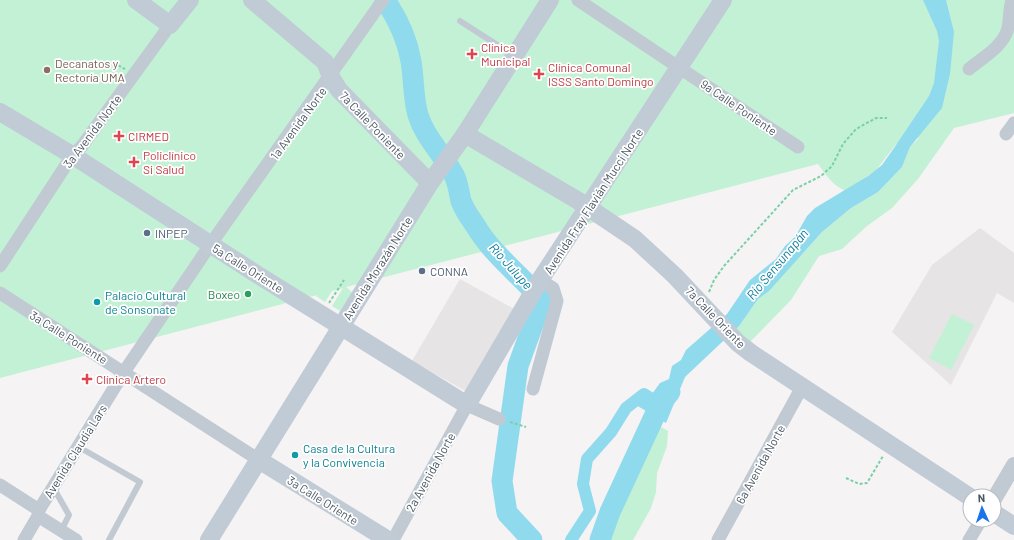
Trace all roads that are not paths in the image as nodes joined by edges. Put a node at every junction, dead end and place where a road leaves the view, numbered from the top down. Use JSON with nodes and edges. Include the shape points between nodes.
{"nodes":[{"id":1,"x":136,"y":0,"type":"edge"},
{"id":2,"x":190,"y":0,"type":"edge"},
{"id":3,"x":252,"y":0,"type":"edge"},
{"id":4,"x":550,"y":0,"type":"edge"},
{"id":5,"x":578,"y":0,"type":"edge"},
{"id":6,"x":723,"y":0,"type":"edge"},
{"id":7,"x":1012,"y":0,"type":"edge"},
{"id":8,"x":382,"y":2,"type":"edge"},
{"id":9,"x":460,"y":21,"type":"dead end"},
{"id":10,"x":170,"y":25,"type":"junction"},
{"id":11,"x":515,"y":56,"type":"junction"},
{"id":12,"x":680,"y":68,"type":"junction"},
{"id":13,"x":969,"y":69,"type":"dead end"},
{"id":14,"x":330,"y":77,"type":"junction"},
{"id":15,"x":0,"y":112,"type":"edge"},
{"id":16,"x":1014,"y":123,"type":"edge"},
{"id":17,"x":1006,"y":134,"type":"dead end"},
{"id":18,"x":462,"y":138,"type":"junction"},
{"id":19,"x":798,"y":147,"type":"dead end"},
{"id":20,"x":72,"y":155,"type":"junction"},
{"id":21,"x":433,"y":179,"type":"junction"},
{"id":22,"x":589,"y":207,"type":"junction"},
{"id":23,"x":210,"y":245,"type":"junction"},
{"id":24,"x":0,"y":266,"type":"edge"},
{"id":25,"x":542,"y":278,"type":"junction"},
{"id":26,"x":0,"y":293,"type":"edge"},
{"id":27,"x":340,"y":327,"type":"junction"},
{"id":28,"x":124,"y":372,"type":"junction"},
{"id":29,"x":802,"y":387,"type":"junction"},
{"id":30,"x":533,"y":389,"type":"dead end"},
{"id":31,"x":467,"y":404,"type":"junction"},
{"id":32,"x":499,"y":419,"type":"dead end"},
{"id":33,"x":77,"y":446,"type":"junction"},
{"id":34,"x":259,"y":460,"type":"junction"},
{"id":35,"x":1014,"y":465,"type":"edge"},
{"id":36,"x":0,"y":485,"type":"edge"},
{"id":37,"x":53,"y":487,"type":"junction"},
{"id":38,"x":1000,"y":488,"type":"edge"},
{"id":39,"x":962,"y":492,"type":"edge"},
{"id":40,"x":38,"y":513,"type":"junction"},
{"id":41,"x":1002,"y":518,"type":"edge"},
{"id":42,"x":1014,"y":526,"type":"edge"},
{"id":43,"x":976,"y":528,"type":"edge"},
{"id":44,"x":61,"y":531,"type":"junction"},
{"id":45,"x":24,"y":540,"type":"edge"},
{"id":46,"x":76,"y":540,"type":"edge"},
{"id":47,"x":108,"y":540,"type":"edge"},
{"id":48,"x":210,"y":540,"type":"edge"},
{"id":49,"x":388,"y":540,"type":"edge"},
{"id":50,"x":393,"y":540,"type":"edge"},
{"id":51,"x":718,"y":540,"type":"edge"},
{"id":52,"x":968,"y":540,"type":"edge"}],
"edges":[{"from":1,"to":10,"type":"main road"},
{"from":2,"to":10,"type":"main road","name":"3a Avenida Norte"},
{"from":3,"to":14,"type":"main road","name":"7a Calle Poniente","via":[[325,62]]},
{"from":4,"to":11,"type":"main road","name":"Avenida Morazán Norte"},
{"from":5,"to":12,"type":"street","name":"9a Calle Poniente"},
{"from":6,"to":12,"type":"main road","name":"Avenida Fray Flavián Mucci Norte"},
{"from":7,"to":13,"type":"street","via":[[1008,30],[1003,39]]},
{"from":8,"to":14,"type":"street","name":"1a Avenida Norte"},
{"from":9,"to":11,"type":"lane"},
{"from":10,"to":20,"type":"street","name":"3a Avenida Norte","via":[[82,146]]},
{"from":11,"to":18,"type":"main road","name":"Avenida Morazán Norte"},
{"from":12,"to":19,"type":"street","name":"9a Calle Poniente"},
{"from":12,"to":22,"type":"main road","name":"Avenida Fray Flavián Mucci Norte"},
{"from":14,"to":21,"type":"main road","name":"7a Calle Poniente","via":[[338,90]]},
{"from":14,"to":23,"type":"street","name":"1a Avenida Norte"},
{"from":15,"to":20,"type":"main road","name":"5a Calle Oriente"},
{"from":16,"to":17,"type":"street"},
{"from":18,"to":21,"type":"main road","name":"Avenida Morazán Norte"},
{"from":18,"to":22,"type":"main road","name":"7a Calle Oriente"},
{"from":20,"to":23,"type":"main road","name":"5a Calle Oriente"},
{"from":20,"to":24,"type":"street","name":"3a Avenida Norte"},
{"from":21,"to":27,"type":"main road","name":"Avenida Morazán Norte"},
{"from":22,"to":25,"type":"main road","name":"Avenida Fray Flavián Mucci Norte"},
{"from":22,"to":29,"type":"main road","name":"7a Calle Oriente","via":[[652,254],[738,343]]},
{"from":23,"to":27,"type":"main road","name":"5a Calle Oriente"},
{"from":23,"to":28,"type":"street","name":"Avenida Claudia Lars"},
{"from":25,"to":30,"type":"street","via":[[553,288],[557,301]]},
{"from":25,"to":31,"type":"main road","name":"Avenida Fray Flavián Mucci Norte"},
{"from":26,"to":28,"type":"street","name":"3a Calle Poniente"},
{"from":27,"to":31,"type":"main road","name":"5a Calle Oriente"},
{"from":27,"to":34,"type":"main road","name":"Avenida Morazán Norte"},
{"from":28,"to":33,"type":"street","name":"Avenida Claudia Lars"},
{"from":28,"to":34,"type":"street","name":"3a Calle Poniente"},
{"from":29,"to":39,"type":"main road","name":"7a Calle Oriente"},
{"from":29,"to":51,"type":"street","name":"6a Avenida Norte"},
{"from":31,"to":32,"type":"street","name":"5a Calle Oriente"},
{"from":31,"to":50,"type":"street","name":"2a Avenida Norte"},
{"from":33,"to":37,"type":"street","name":"Avenida Claudia Lars"},
{"from":33,"to":47,"type":"lane","via":[[140,482]]},
{"from":34,"to":48,"type":"main road","name":"Avenida Morazán Norte"},
{"from":34,"to":49,"type":"main road","name":"3a Calle Oriente"},
{"from":35,"to":38,"type":"street"},
{"from":36,"to":40,"type":"street"},
{"from":37,"to":40,"type":"street","name":"Avenida Claudia Lars"},
{"from":37,"to":44,"type":"lane","via":[[69,515]]},
{"from":40,"to":44,"type":"street"},
{"from":40,"to":45,"type":"street","name":"Avenida Claudia Lars"},
{"from":41,"to":42,"type":"main road"},
{"from":43,"to":52,"type":"street"},
{"from":44,"to":46,"type":"street"}]}
